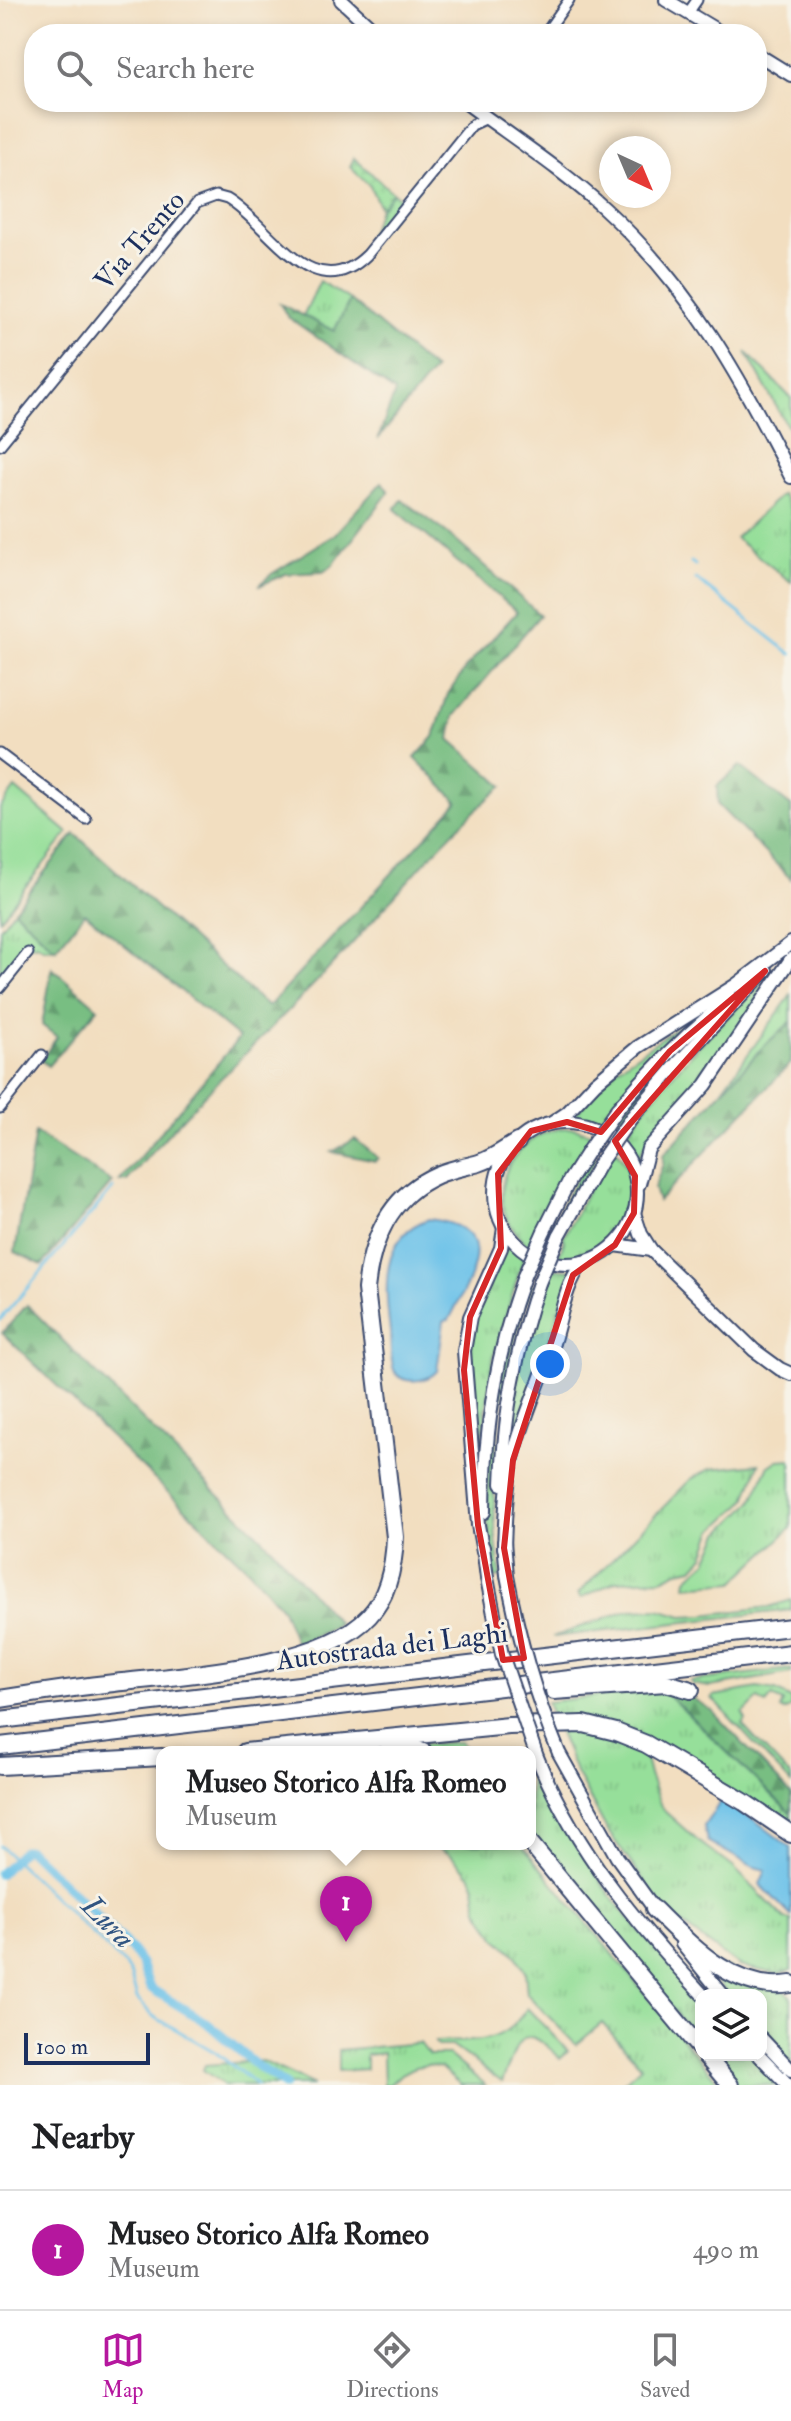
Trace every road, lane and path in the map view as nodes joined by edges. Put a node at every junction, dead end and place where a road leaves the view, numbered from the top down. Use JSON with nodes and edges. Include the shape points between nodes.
{"nodes":[{"id":1,"x":341,"y":0,"type":"edge"},
{"id":2,"x":569,"y":0,"type":"edge"},
{"id":3,"x":666,"y":0,"type":"edge"},
{"id":4,"x":697,"y":0,"type":"edge"},
{"id":5,"x":688,"y":13,"type":"junction"},
{"id":6,"x":367,"y":24,"type":"edge"},
{"id":7,"x":552,"y":24,"type":"edge"},
{"id":8,"x":706,"y":24,"type":"edge"},
{"id":9,"x":767,"y":60,"type":"edge"},
{"id":10,"x":791,"y":75,"type":"edge"},
{"id":11,"x":471,"y":112,"type":"edge"},
{"id":12,"x":478,"y":112,"type":"edge"},
{"id":13,"x":487,"y":118,"type":"junction"},
{"id":14,"x":472,"y":125,"type":"junction"},
{"id":15,"x":0,"y":445,"type":"edge"},
{"id":16,"x":791,"y":477,"type":"edge"},
{"id":17,"x":1,"y":756,"type":"edge"},
{"id":18,"x":86,"y":819,"type":"dead end"},
{"id":19,"x":791,"y":945,"type":"edge"},
{"id":20,"x":28,"y":953,"type":"dead end"},
{"id":21,"x":791,"y":959,"type":"edge"},
{"id":22,"x":765,"y":971,"type":"junction"},
{"id":23,"x":0,"y":988,"type":"edge"},
{"id":24,"x":42,"y":1055,"type":"dead end"},
{"id":25,"x":1,"y":1105,"type":"edge"},
{"id":26,"x":549,"y":1124,"type":"junction"},
{"id":27,"x":517,"y":1142,"type":"junction"},
{"id":28,"x":637,"y":1195,"type":"junction"},
{"id":29,"x":634,"y":1213,"type":"junction"},
{"id":30,"x":504,"y":1228,"type":"junction"},
{"id":31,"x":615,"y":1245,"type":"junction"},
{"id":32,"x":651,"y":1250,"type":"junction"},
{"id":33,"x":583,"y":1262,"type":"junction"},
{"id":34,"x":791,"y":1374,"type":"edge"},
{"id":35,"x":504,"y":1548,"type":"junction"},
{"id":36,"x":483,"y":1552,"type":"junction"},
{"id":37,"x":791,"y":1627,"type":"edge"},
{"id":38,"x":791,"y":1653,"type":"edge"},
{"id":39,"x":484,"y":1689,"type":"junction"},
{"id":40,"x":691,"y":1690,"type":"dead end"},
{"id":41,"x":0,"y":1699,"type":"edge"},
{"id":42,"x":0,"y":1720,"type":"edge"},
{"id":43,"x":324,"y":1745,"type":"junction"},
{"id":44,"x":0,"y":1746,"type":"edge"},
{"id":45,"x":313,"y":1746,"type":"edge"},
{"id":46,"x":407,"y":1746,"type":"edge"},
{"id":47,"x":533,"y":1746,"type":"edge"},
{"id":48,"x":536,"y":1754,"type":"edge"},
{"id":49,"x":156,"y":1757,"type":"edge"},
{"id":50,"x":0,"y":1766,"type":"edge"},
{"id":51,"x":791,"y":1834,"type":"edge"},
{"id":52,"x":536,"y":1850,"type":"edge"},
{"id":53,"x":654,"y":1909,"type":"junction"},
{"id":54,"x":791,"y":1984,"type":"edge"},
{"id":55,"x":698,"y":1989,"type":"edge"},
{"id":56,"x":718,"y":1989,"type":"edge"},
{"id":57,"x":695,"y":2043,"type":"edge"},
{"id":58,"x":767,"y":2044,"type":"edge"},
{"id":59,"x":710,"y":2061,"type":"edge"},
{"id":60,"x":765,"y":2061,"type":"edge"},
{"id":61,"x":791,"y":2070,"type":"edge"},
{"id":62,"x":730,"y":2085,"type":"edge"},
{"id":63,"x":786,"y":2085,"type":"edge"}],
"edges":[{"from":1,"to":6,"type":"main road"},
{"from":2,"to":7,"type":"street"},
{"from":3,"to":5,"type":"main road"},
{"from":4,"to":5,"type":"street"},
{"from":5,"to":8,"type":"main road"},
{"from":9,"to":10,"type":"main road"},
{"from":11,"to":14,"type":"street"},
{"from":12,"to":13,"type":"main road"},
{"from":13,"to":14,"type":"street"},
{"from":13,"to":16,"type":"main road","via":[[579,186],[659,264],[724,352]]},
{"from":14,"to":15,"type":"street","name":"Via Trento","via":[[367,255],[347,271],[311,269],[227,199],[216,196],[197,203]]},
{"from":17,"to":18,"type":"street"},
{"from":19,"to":22,"type":"main road"},
{"from":19,"to":26,"type":"main road","via":[[638,1047]]},
{"from":20,"to":23,"type":"street"},
{"from":21,"to":28,"type":"main road","via":[[706,1085],[648,1149]]},
{"from":22,"to":35,"type":"main road","bridge":true,"via":[[631,1118],[559,1236],[522,1335],[508,1404],[501,1487]]},
{"from":22,"to":36,"type":"main road","bridge":true,"via":[[701,1021],[643,1078],[588,1151],[544,1231],[506,1329],[495,1377]]},
{"from":24,"to":25,"type":"street"},
{"from":26,"to":27,"type":"main road"},
{"from":26,"to":28,"type":"main road","via":[[567,1122],[603,1132],[628,1159]]},
{"from":27,"to":30,"type":"main road","via":[[496,1183]]},
{"from":27,"to":41,"type":"highway","via":[[478,1163],[435,1176],[407,1194],[385,1218],[372,1249],[366,1289],[395,1537],[388,1584],[368,1618],[331,1642],[266,1662]]},
{"from":28,"to":29,"type":"main road"},
{"from":29,"to":31,"type":"main road"},
{"from":29,"to":32,"type":"main road"},
{"from":30,"to":33,"type":"main road","via":[[538,1258]]},
{"from":30,"to":36,"type":"main road","via":[[501,1248],[470,1317],[464,1351]]},
{"from":31,"to":32,"type":"main road"},
{"from":31,"to":33,"type":"main road"},
{"from":32,"to":34,"type":"main road","via":[[754,1350]]},
{"from":33,"to":35,"type":"main road","via":[[567,1290],[513,1460]]},
{"from":35,"to":53,"type":"main road","bridge":true,"via":[[523,1653],[559,1753],[617,1857]]},
{"from":36,"to":47,"type":"main road","bridge":true,"via":[[502,1655]]},
{"from":37,"to":42,"type":"highway","name":"Autostrada dei Laghi"},
{"from":38,"to":39,"type":"highway","name":"Autostrada dei Laghi"},
{"from":39,"to":40,"type":"highway","via":[[592,1690],[666,1683]]},
{"from":39,"to":44,"type":"highway","name":"Autostrada dei Laghi"},
{"from":43,"to":45,"type":"highway"},
{"from":43,"to":46,"type":"highway"},
{"from":43,"to":51,"type":"highway","via":[[509,1726],[584,1724],[646,1744]]},
{"from":48,"to":55,"type":"main road","bridge":true,"via":[[587,1851]]},
{"from":49,"to":50,"type":"highway"},
{"from":52,"to":57,"type":"highway"},
{"from":53,"to":54,"type":"highway","via":[[727,1970],[769,1985]]},
{"from":53,"to":56,"type":"main road"},
{"from":58,"to":61,"type":"main road"},
{"from":59,"to":62,"type":"highway"},
{"from":60,"to":63,"type":"main road"}]}
